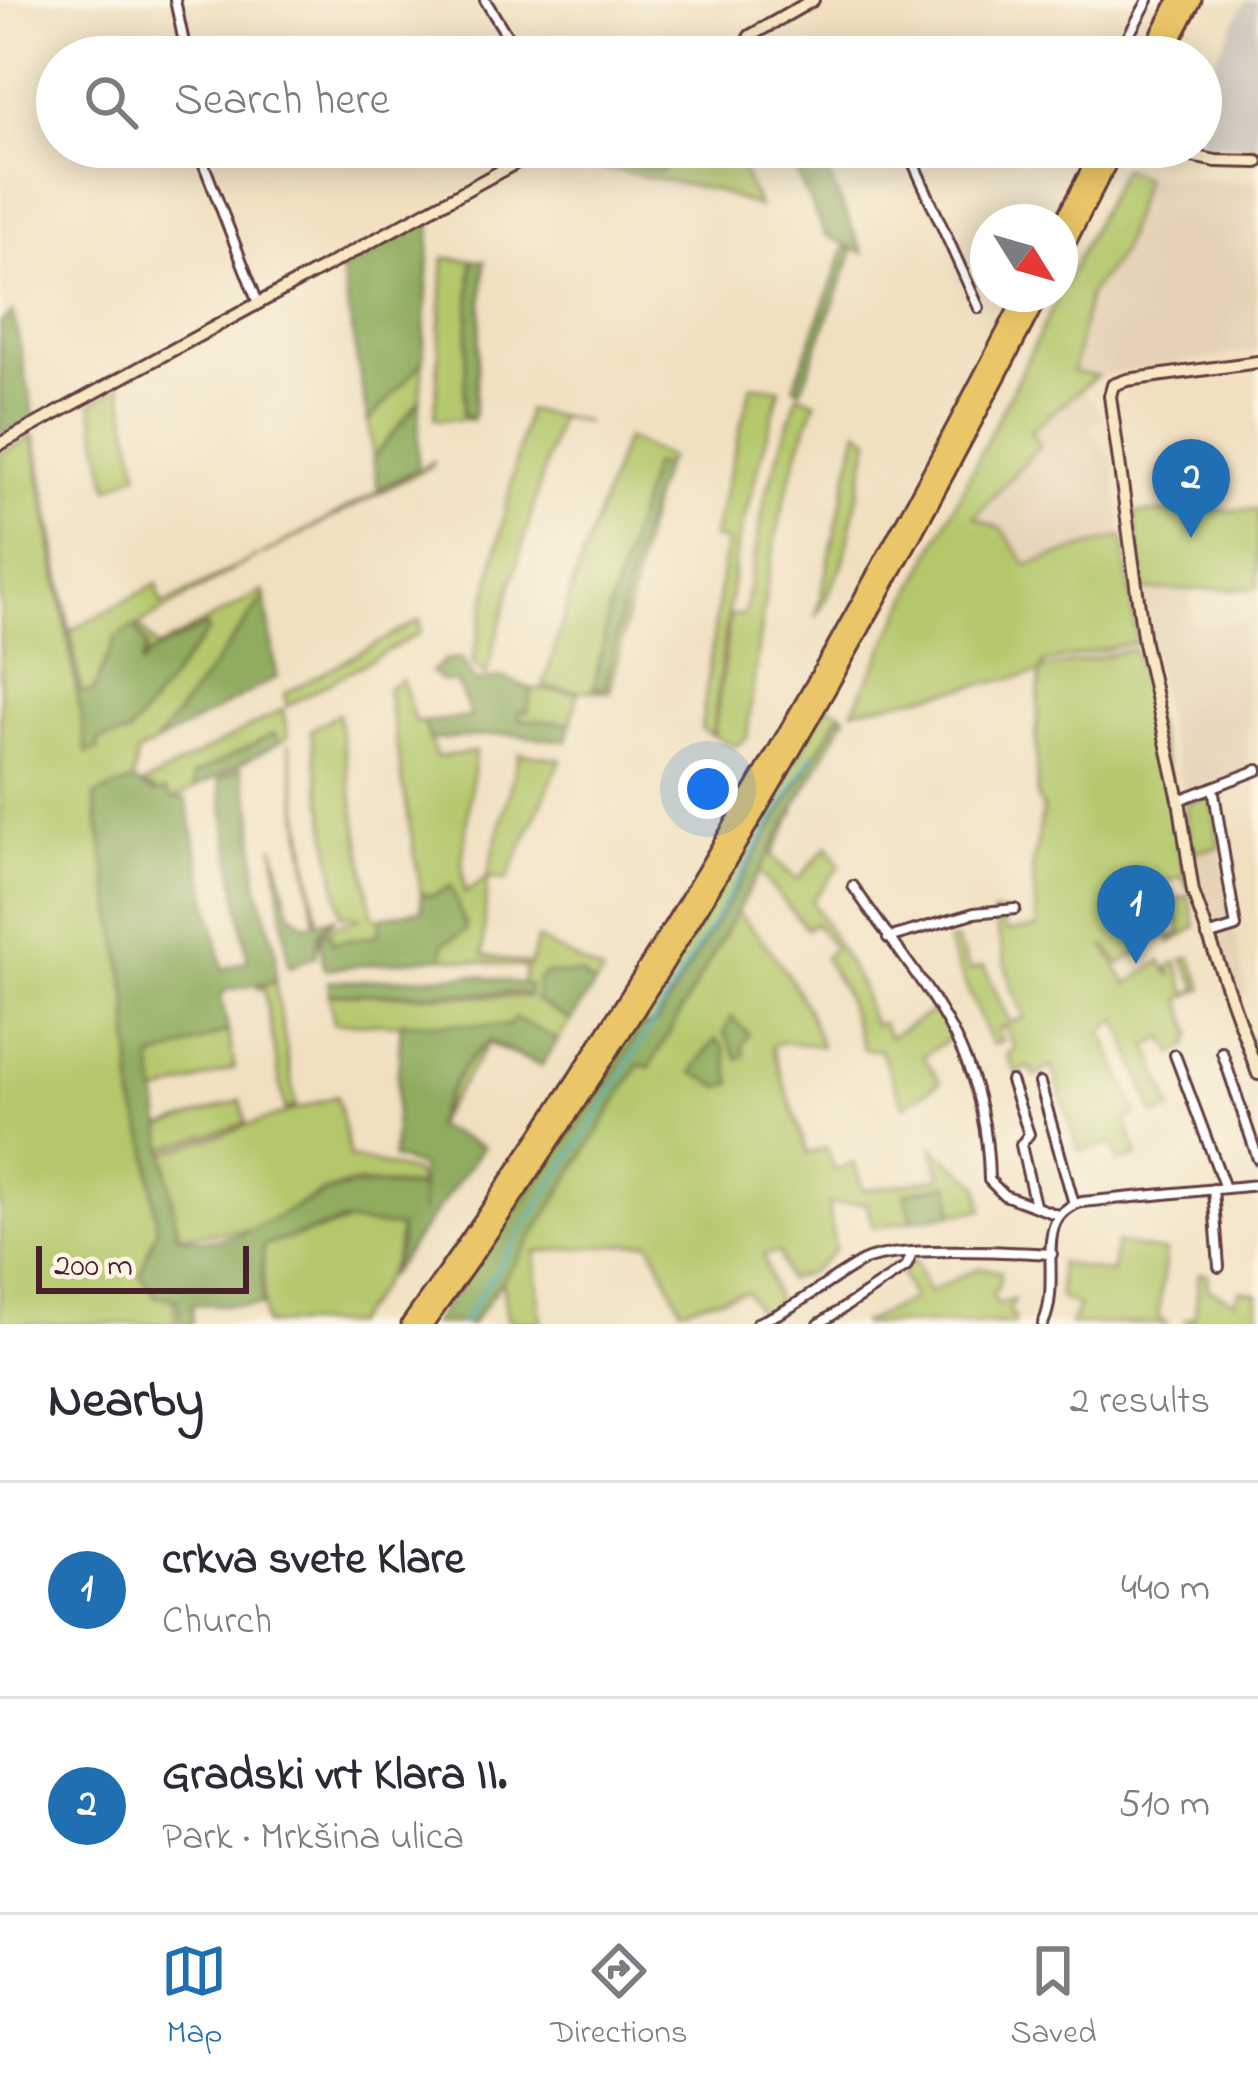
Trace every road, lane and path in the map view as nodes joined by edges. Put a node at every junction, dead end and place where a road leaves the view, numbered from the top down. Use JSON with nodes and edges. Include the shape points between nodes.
{"nodes":[{"id":1,"x":176,"y":0,"type":"edge"},
{"id":2,"x":485,"y":0,"type":"edge"},
{"id":3,"x":813,"y":0,"type":"edge"},
{"id":4,"x":1148,"y":0,"type":"edge"},
{"id":5,"x":1178,"y":0,"type":"edge"},
{"id":6,"x":1193,"y":0,"type":"edge"},
{"id":7,"x":183,"y":36,"type":"edge"},
{"id":8,"x":507,"y":36,"type":"edge"},
{"id":9,"x":750,"y":36,"type":"edge"},
{"id":10,"x":1128,"y":36,"type":"edge"},
{"id":11,"x":1159,"y":36,"type":"edge"},
{"id":12,"x":1174,"y":36,"type":"edge"},
{"id":13,"x":1222,"y":161,"type":"edge"},
{"id":14,"x":1258,"y":161,"type":"edge"},
{"id":15,"x":204,"y":168,"type":"edge"},
{"id":16,"x":507,"y":168,"type":"edge"},
{"id":17,"x":918,"y":168,"type":"edge"},
{"id":18,"x":1091,"y":168,"type":"edge"},
{"id":19,"x":1105,"y":168,"type":"edge"},
{"id":20,"x":1072,"y":204,"type":"edge"},
{"id":21,"x":1078,"y":221,"type":"edge"},
{"id":22,"x":970,"y":287,"type":"edge"},
{"id":23,"x":258,"y":304,"type":"junction"},
{"id":24,"x":1015,"y":312,"type":"edge"},
{"id":25,"x":1030,"y":312,"type":"edge"},
{"id":26,"x":1258,"y":362,"type":"edge"},
{"id":27,"x":0,"y":443,"type":"edge"},
{"id":28,"x":1258,"y":770,"type":"edge"},
{"id":29,"x":1213,"y":787,"type":"junction"},
{"id":30,"x":1179,"y":800,"type":"junction"},
{"id":31,"x":853,"y":886,"type":"dead end"},
{"id":32,"x":1015,"y":909,"type":"dead end"},
{"id":33,"x":1205,"y":936,"type":"junction"},
{"id":34,"x":889,"y":938,"type":"junction"},
{"id":35,"x":1222,"y":1052,"type":"dead end"},
{"id":36,"x":1175,"y":1055,"type":"dead end"},
{"id":37,"x":1258,"y":1074,"type":"edge"},
{"id":38,"x":1011,"y":1081,"type":"dead end"},
{"id":39,"x":1040,"y":1083,"type":"dead end"},
{"id":40,"x":1258,"y":1159,"type":"edge"},
{"id":41,"x":1258,"y":1185,"type":"edge"},
{"id":42,"x":1225,"y":1188,"type":"junction"},
{"id":43,"x":1213,"y":1189,"type":"junction"},
{"id":44,"x":1074,"y":1204,"type":"junction"},
{"id":45,"x":1035,"y":1207,"type":"junction"},
{"id":46,"x":1055,"y":1214,"type":"junction"},
{"id":47,"x":1052,"y":1254,"type":"junction"},
{"id":48,"x":911,"y":1256,"type":"junction"},
{"id":49,"x":1219,"y":1267,"type":"dead end"},
{"id":50,"x":757,"y":1323,"type":"edge"},
{"id":51,"x":410,"y":1324,"type":"edge"},
{"id":52,"x":424,"y":1324,"type":"edge"},
{"id":53,"x":819,"y":1324,"type":"edge"},
{"id":54,"x":1043,"y":1324,"type":"edge"}],
"edges":[{"from":1,"to":7,"type":"street"},
{"from":2,"to":8,"type":"street"},
{"from":3,"to":9,"type":"street"},
{"from":4,"to":10,"type":"street"},
{"from":5,"to":11,"type":"highway"},
{"from":6,"to":12,"type":"highway"},
{"from":13,"to":14,"type":"street"},
{"from":15,"to":23,"type":"street"},
{"from":16,"to":23,"type":"street"},
{"from":17,"to":22,"type":"street"},
{"from":18,"to":20,"type":"highway"},
{"from":19,"to":21,"type":"highway"},
{"from":23,"to":27,"type":"street"},
{"from":24,"to":51,"type":"highway","via":[[717,855]]},
{"from":25,"to":52,"type":"highway","via":[[717,881]]},
{"from":26,"to":30,"type":"street","via":[[1127,380],[1110,396],[1144,644]]},
{"from":28,"to":29,"type":"street"},
{"from":29,"to":30,"type":"street"},
{"from":29,"to":33,"type":"street","via":[[1236,927]]},
{"from":30,"to":33,"type":"street"},
{"from":31,"to":34,"type":"street"},
{"from":32,"to":34,"type":"street"},
{"from":33,"to":37,"type":"street"},
{"from":34,"to":45,"type":"street","via":[[939,1005],[978,1086],[989,1180]]},
{"from":35,"to":40,"type":"street"},
{"from":36,"to":42,"type":"street"},
{"from":38,"to":45,"type":"street","via":[[1029,1134],[1021,1145]]},
{"from":39,"to":44,"type":"street"},
{"from":41,"to":42,"type":"street"},
{"from":42,"to":43,"type":"street"},
{"from":43,"to":44,"type":"street"},
{"from":43,"to":49,"type":"street"},
{"from":44,"to":46,"type":"street"},
{"from":45,"to":46,"type":"street"},
{"from":46,"to":47,"type":"street"},
{"from":47,"to":48,"type":"street"},
{"from":47,"to":54,"type":"street","via":[[1053,1296]]},
{"from":48,"to":50,"type":"street","via":[[867,1259],[796,1309]]},
{"from":48,"to":53,"type":"street"}]}
